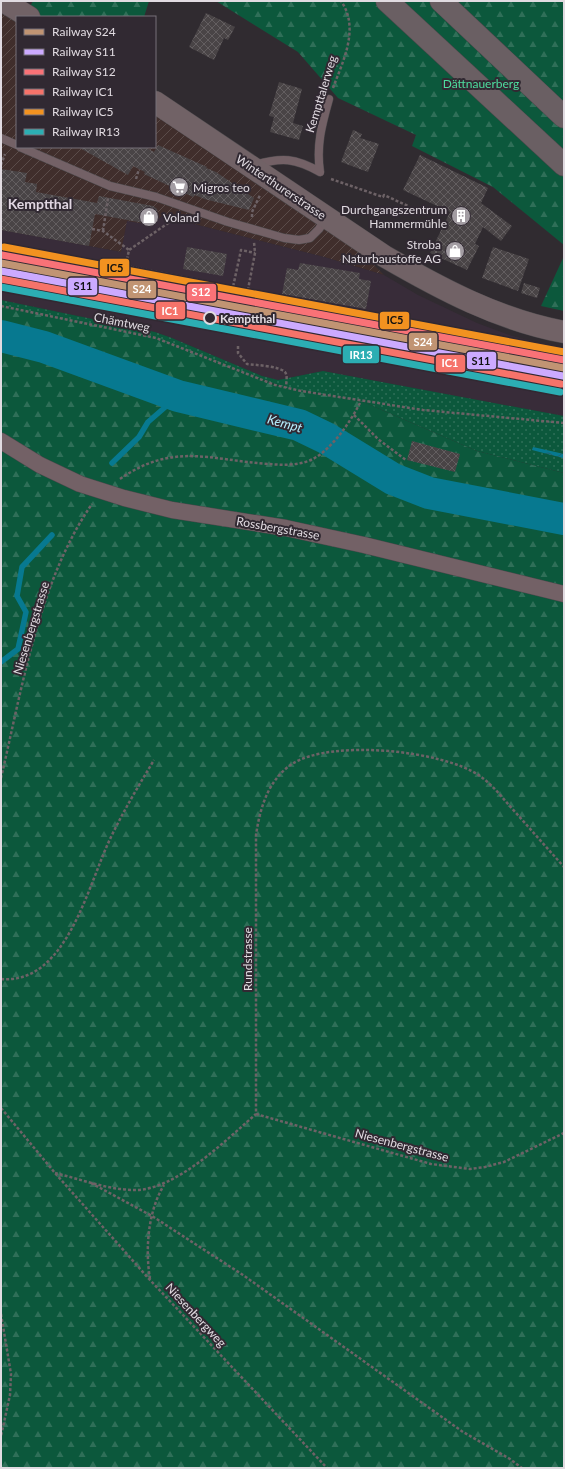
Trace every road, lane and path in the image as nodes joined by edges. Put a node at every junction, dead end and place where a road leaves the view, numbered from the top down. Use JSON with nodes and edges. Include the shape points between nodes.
{"nodes":[{"id":1,"x":3,"y":1,"type":"edge"},
{"id":2,"x":341,"y":1,"type":"edge"},
{"id":3,"x":387,"y":1,"type":"edge"},
{"id":4,"x":441,"y":1,"type":"edge"},
{"id":5,"x":28,"y":16,"type":"edge"},
{"id":6,"x":329,"y":99,"type":"joint"},
{"id":7,"x":156,"y":103,"type":"edge"},
{"id":8,"x":564,"y":118,"type":"edge"},
{"id":9,"x":1,"y":138,"type":"edge"},
{"id":10,"x":16,"y":145,"type":"edge"},
{"id":11,"x":22,"y":148,"type":"edge"},
{"id":12,"x":564,"y":165,"type":"edge"},
{"id":13,"x":250,"y":166,"type":"junction"},
{"id":14,"x":139,"y":169,"type":"dead end"},
{"id":15,"x":136,"y":178,"type":"dead end"},
{"id":16,"x":330,"y":178,"type":"dead end"},
{"id":17,"x":110,"y":186,"type":"junction"},
{"id":18,"x":260,"y":195,"type":"dead end"},
{"id":19,"x":408,"y":206,"type":"dead end"},
{"id":20,"x":189,"y":209,"type":"junction"},
{"id":21,"x":326,"y":217,"type":"junction"},
{"id":22,"x":92,"y":229,"type":"dead end"},
{"id":23,"x":253,"y":230,"type":"junction"},
{"id":24,"x":103,"y":231,"type":"junction"},
{"id":25,"x":129,"y":250,"type":"junction"},
{"id":26,"x":255,"y":253,"type":"junction"},
{"id":27,"x":126,"y":266,"type":"junction"},
{"id":28,"x":113,"y":299,"type":"dead end"},
{"id":29,"x":1,"y":306,"type":"edge"},
{"id":30,"x":189,"y":313,"type":"dead end"},
{"id":31,"x":260,"y":326,"type":"dead end"},
{"id":32,"x":281,"y":330,"type":"dead end"},
{"id":33,"x":564,"y":332,"type":"edge"},
{"id":34,"x":238,"y":346,"type":"dead end"},
{"id":35,"x":286,"y":388,"type":"junction"},
{"id":36,"x":361,"y":401,"type":"junction"},
{"id":37,"x":354,"y":415,"type":"junction"},
{"id":38,"x":564,"y":423,"type":"edge"},
{"id":39,"x":1,"y":441,"type":"edge"},
{"id":40,"x":406,"y":460,"type":"dead end"},
{"id":41,"x":102,"y":492,"type":"junction"},
{"id":42,"x":564,"y":594,"type":"edge"},
{"id":43,"x":154,"y":760,"type":"dead end"},
{"id":44,"x":1,"y":778,"type":"edge"},
{"id":45,"x":564,"y":867,"type":"edge"},
{"id":46,"x":1,"y":979,"type":"edge"},
{"id":47,"x":1,"y":1108,"type":"edge"},
{"id":48,"x":256,"y":1114,"type":"junction"},
{"id":49,"x":564,"y":1133,"type":"edge"},
{"id":50,"x":55,"y":1172,"type":"junction"},
{"id":51,"x":87,"y":1181,"type":"junction"},
{"id":52,"x":164,"y":1184,"type":"junction"},
{"id":53,"x":152,"y":1216,"type":"junction"},
{"id":54,"x":150,"y":1280,"type":"junction"},
{"id":55,"x":1,"y":1314,"type":"edge"},
{"id":56,"x":1,"y":1436,"type":"edge"},
{"id":57,"x":327,"y":1468,"type":"edge"},
{"id":58,"x":522,"y":1468,"type":"edge"}],
"edges":[{"from":1,"to":5,"type":"main road"},
{"from":2,"to":6,"type":"path","name":"Kempttalerweg","via":[[348,13],[350,34],[346,53]]},
{"from":3,"to":12,"type":"highway"},
{"from":4,"to":8,"type":"highway"},
{"from":6,"to":13,"type":"lane","name":"Kempttalerweg","via":[[319,135],[320,172],[288,159]]},
{"from":7,"to":13,"type":"main road","name":"Winterthurerstrasse"},
{"from":9,"to":10,"type":"lane"},
{"from":11,"to":17,"type":"lane"},
{"from":13,"to":21,"type":"main road","name":"Winterthurerstrasse"},
{"from":14,"to":15,"type":"path"},
{"from":16,"to":19,"type":"path","via":[[383,197],[384,195]]},
{"from":17,"to":20,"type":"lane","via":[[148,194]]},
{"from":17,"to":24,"type":"path"},
{"from":18,"to":23,"type":"path","via":[[252,212]]},
{"from":20,"to":23,"type":"lane"},
{"from":20,"to":25,"type":"path"},
{"from":21,"to":23,"type":"lane","via":[[315,234],[304,240]]},
{"from":21,"to":33,"type":"main road","name":"Winterthurerstrasse","via":[[384,256],[446,291],[498,313]]},
{"from":22,"to":24,"type":"path"},
{"from":23,"to":26,"type":"path"},
{"from":24,"to":25,"type":"path"},
{"from":25,"to":27,"type":"path"},
{"from":26,"to":27,"type":"path","via":[[240,250],[233,287]]},
{"from":26,"to":27,"type":"path","via":[[247,298],[124,273]]},
{"from":28,"to":30,"type":"path"},
{"from":29,"to":35,"type":"path","name":"Chämtweg","via":[[156,338]]},
{"from":31,"to":32,"type":"path"},
{"from":34,"to":35,"type":"path","via":[[238,353],[247,364],[285,372]]},
{"from":35,"to":36,"type":"path","name":"Chämtweg"},
{"from":36,"to":37,"type":"path"},
{"from":36,"to":38,"type":"path","name":"Chämtweg","via":[[480,416]]},
{"from":37,"to":40,"type":"path","via":[[378,439]]},
{"from":37,"to":41,"type":"path","name":"Niesenbergstrasse","via":[[346,428],[317,456],[298,464],[278,465],[195,455],[170,456],[138,468]]},
{"from":39,"to":41,"type":"street","name":"Rossbergstrasse","via":[[40,465]]},
{"from":41,"to":42,"type":"street","name":"Rossbergstrasse","via":[[172,510],[286,528],[364,544]]},
{"from":41,"to":44,"type":"path","name":"Niesenbergstrasse","via":[[86,512],[77,529],[49,595],[31,654]]},
{"from":43,"to":46,"type":"path","via":[[112,836],[61,948],[44,966],[29,975]]},
{"from":45,"to":48,"type":"path","name":"Rundstrasse","via":[[493,787],[465,767],[401,752],[370,750],[305,757],[278,775],[263,801],[256,835]]},
{"from":47,"to":50,"type":"path","name":"Niesenbergweg"},
{"from":48,"to":49,"type":"path","name":"Niesenbergstrasse","via":[[431,1164],[470,1169],[504,1162]]},
{"from":48,"to":52,"type":"path","via":[[200,1161]]},
{"from":50,"to":51,"type":"path"},
{"from":50,"to":54,"type":"path","name":"Niesenbergweg"},
{"from":51,"to":52,"type":"path","via":[[134,1190],[151,1189]]},
{"from":51,"to":53,"type":"path"},
{"from":52,"to":53,"type":"path"},
{"from":53,"to":54,"type":"path","via":[[148,1256]]},
{"from":53,"to":58,"type":"path","via":[[243,1275],[463,1432]]},
{"from":54,"to":57,"type":"path","name":"Niesenbergweg"},
{"from":55,"to":56,"type":"path","via":[[10,1363],[10,1387]]}]}
